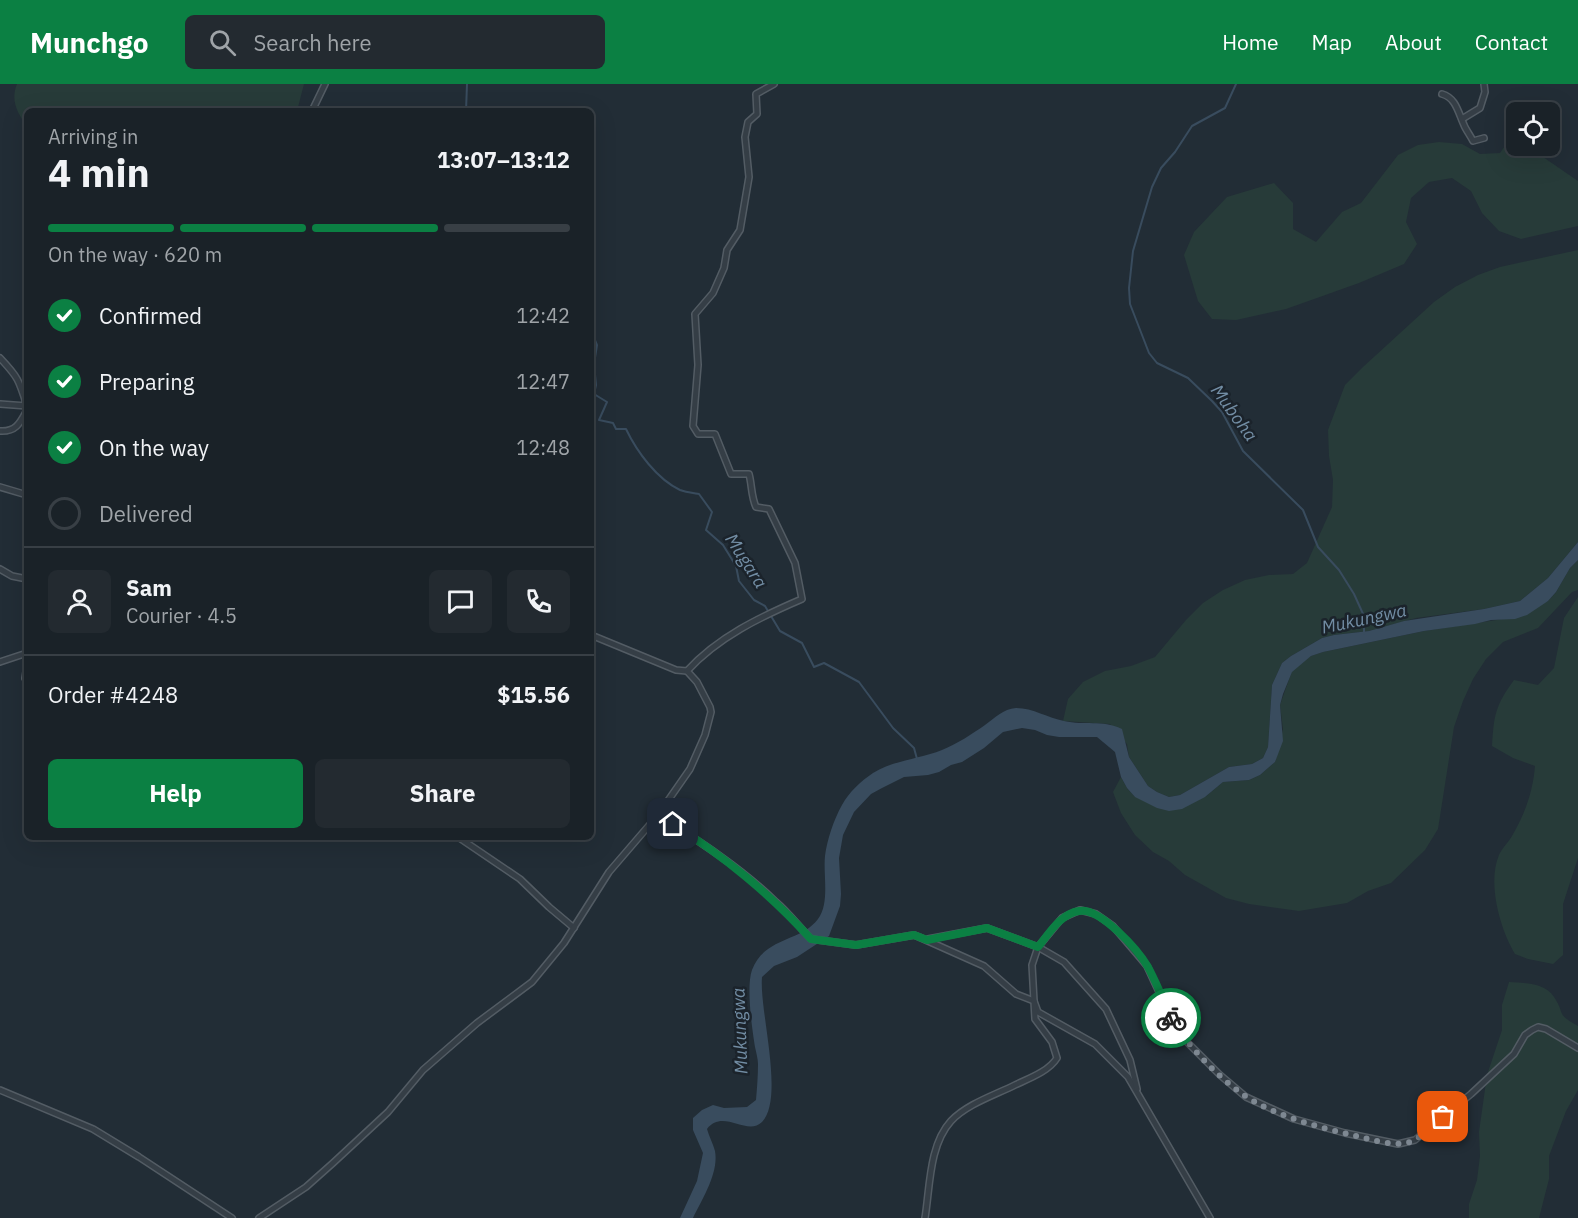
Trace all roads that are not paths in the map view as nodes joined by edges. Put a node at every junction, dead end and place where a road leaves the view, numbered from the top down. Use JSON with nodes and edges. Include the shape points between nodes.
{"nodes":[{"id":1,"x":325,"y":84,"type":"edge"},
{"id":2,"x":774,"y":84,"type":"edge"},
{"id":3,"x":1484,"y":84,"type":"edge"},
{"id":4,"x":1442,"y":94,"type":"dead end"},
{"id":5,"x":313,"y":108,"type":"edge"},
{"id":6,"x":1462,"y":118,"type":"junction"},
{"id":7,"x":1484,"y":138,"type":"dead end"},
{"id":8,"x":0,"y":358,"type":"edge"},
{"id":9,"x":24,"y":395,"type":"edge"},
{"id":10,"x":0,"y":404,"type":"edge"},
{"id":11,"x":24,"y":406,"type":"edge"},
{"id":12,"x":24,"y":415,"type":"edge"},
{"id":13,"x":0,"y":431,"type":"edge"},
{"id":14,"x":0,"y":487,"type":"edge"},
{"id":15,"x":24,"y":494,"type":"edge"},
{"id":16,"x":0,"y":569,"type":"edge"},
{"id":17,"x":24,"y":578,"type":"edge"},
{"id":18,"x":594,"y":636,"type":"edge"},
{"id":19,"x":24,"y":654,"type":"edge"},
{"id":20,"x":0,"y":662,"type":"edge"},
{"id":21,"x":687,"y":671,"type":"junction"},
{"id":22,"x":658,"y":815,"type":"junction"},
{"id":23,"x":462,"y":840,"type":"edge"},
{"id":24,"x":574,"y":928,"type":"junction"},
{"id":25,"x":927,"y":940,"type":"junction"},
{"id":26,"x":1038,"y":947,"type":"junction"},
{"id":27,"x":1035,"y":1002,"type":"junction"},
{"id":28,"x":1578,"y":1048,"type":"edge"},
{"id":29,"x":0,"y":1090,"type":"edge"},
{"id":30,"x":1138,"y":1095,"type":"junction"},
{"id":31,"x":232,"y":1218,"type":"edge"},
{"id":32,"x":260,"y":1218,"type":"edge"},
{"id":33,"x":925,"y":1218,"type":"edge"},
{"id":34,"x":1210,"y":1218,"type":"edge"}],
"edges":[{"from":1,"to":5,"type":"street"},
{"from":2,"to":21,"type":"street","via":[[756,94],[757,114],[747,122],[749,177],[740,230],[727,250],[713,293],[695,314],[698,365],[693,426],[698,434],[715,434],[731,474],[749,474],[756,507],[769,509],[795,562],[802,599],[726,637]]},
{"from":3,"to":6,"type":"street","via":[[1480,108]]},
{"from":4,"to":6,"type":"street","via":[[1453,99]]},
{"from":6,"to":7,"type":"street","via":[[1473,141]]},
{"from":8,"to":9,"type":"street","via":[[15,373]]},
{"from":10,"to":11,"type":"street"},
{"from":12,"to":13,"type":"street","via":[[15,429]]},
{"from":14,"to":15,"type":"street"},
{"from":16,"to":17,"type":"street"},
{"from":18,"to":21,"type":"street"},
{"from":19,"to":20,"type":"street"},
{"from":21,"to":22,"type":"street","via":[[709,702],[710,718],[690,769]]},
{"from":22,"to":24,"type":"street","via":[[609,872]]},
{"from":22,"to":25,"type":"street","via":[[756,884],[811,939],[856,945],[914,935]]},
{"from":23,"to":24,"type":"street","via":[[520,879]]},
{"from":24,"to":32,"type":"street","via":[[532,982],[430,1063],[388,1112],[306,1187]]},
{"from":25,"to":26,"type":"street","via":[[987,928]]},
{"from":25,"to":27,"type":"street","via":[[984,966],[1016,994]]},
{"from":26,"to":27,"type":"street","via":[[1032,965]]},
{"from":26,"to":28,"type":"street","via":[[1062,918],[1080,910],[1096,914],[1113,926],[1147,966],[1184,1039],[1246,1097],[1294,1119],[1381,1142],[1415,1140],[1514,1054],[1532,1030],[1546,1029]]},
{"from":26,"to":30,"type":"street","via":[[1064,962],[1106,1009],[1130,1060]]},
{"from":27,"to":30,"type":"street","via":[[1038,1012],[1095,1044],[1128,1077]]},
{"from":27,"to":33,"type":"street","via":[[1035,1019],[1058,1058],[1034,1076],[977,1104],[951,1122],[942,1134],[934,1158]]},
{"from":29,"to":31,"type":"street","via":[[93,1129]]},
{"from":30,"to":34,"type":"street"}]}
